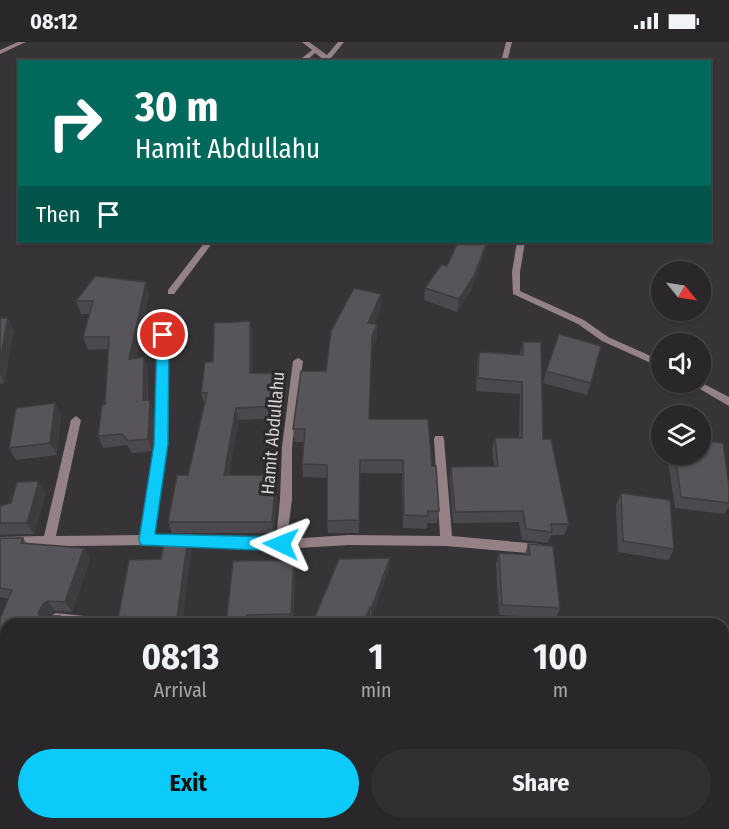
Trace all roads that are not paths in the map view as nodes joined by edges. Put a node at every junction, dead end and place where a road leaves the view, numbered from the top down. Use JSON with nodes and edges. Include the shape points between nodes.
{"nodes":[{"id":1,"x":23,"y":42,"type":"edge"},
{"id":2,"x":305,"y":42,"type":"edge"},
{"id":3,"x":341,"y":42,"type":"edge"},
{"id":4,"x":509,"y":42,"type":"edge"},
{"id":5,"x":315,"y":50,"type":"junction"},
{"id":6,"x":0,"y":52,"type":"edge"},
{"id":7,"x":302,"y":60,"type":"edge"},
{"id":8,"x":330,"y":60,"type":"edge"},
{"id":9,"x":504,"y":60,"type":"edge"},
{"id":10,"x":208,"y":243,"type":"edge"},
{"id":11,"x":521,"y":243,"type":"edge"},
{"id":12,"x":171,"y":292,"type":"dead end"},
{"id":13,"x":163,"y":335,"type":"dead end"},
{"id":14,"x":651,"y":360,"type":"edge"},
{"id":15,"x":298,"y":362,"type":"dead end"},
{"id":16,"x":711,"y":392,"type":"edge"},
{"id":17,"x":729,"y":402,"type":"edge"},
{"id":18,"x":76,"y":420,"type":"dead end"},
{"id":19,"x":439,"y":439,"type":"dead end"},
{"id":20,"x":147,"y":540,"type":"junction"},
{"id":21,"x":49,"y":541,"type":"junction"},
{"id":22,"x":446,"y":541,"type":"junction"},
{"id":23,"x":0,"y":542,"type":"edge"},
{"id":24,"x":281,"y":544,"type":"junction"},
{"id":25,"x":548,"y":550,"type":"edge"}],
"edges":[{"from":1,"to":6,"type":"street"},
{"from":2,"to":5,"type":"street"},
{"from":3,"to":8,"type":"street"},
{"from":4,"to":9,"type":"street"},
{"from":5,"to":7,"type":"street"},
{"from":5,"to":8,"type":"street"},
{"from":10,"to":12,"type":"street"},
{"from":11,"to":14,"type":"street","via":[[516,292]]},
{"from":13,"to":20,"type":"street","via":[[161,444]]},
{"from":15,"to":24,"type":"street","name":"Hamit Abdullahu","via":[[287,447]]},
{"from":16,"to":17,"type":"street"},
{"from":18,"to":21,"type":"street"},
{"from":19,"to":22,"type":"street"},
{"from":20,"to":21,"type":"street"},
{"from":20,"to":24,"type":"street"},
{"from":21,"to":23,"type":"street"},
{"from":22,"to":24,"type":"street"},
{"from":22,"to":25,"type":"street"}]}
